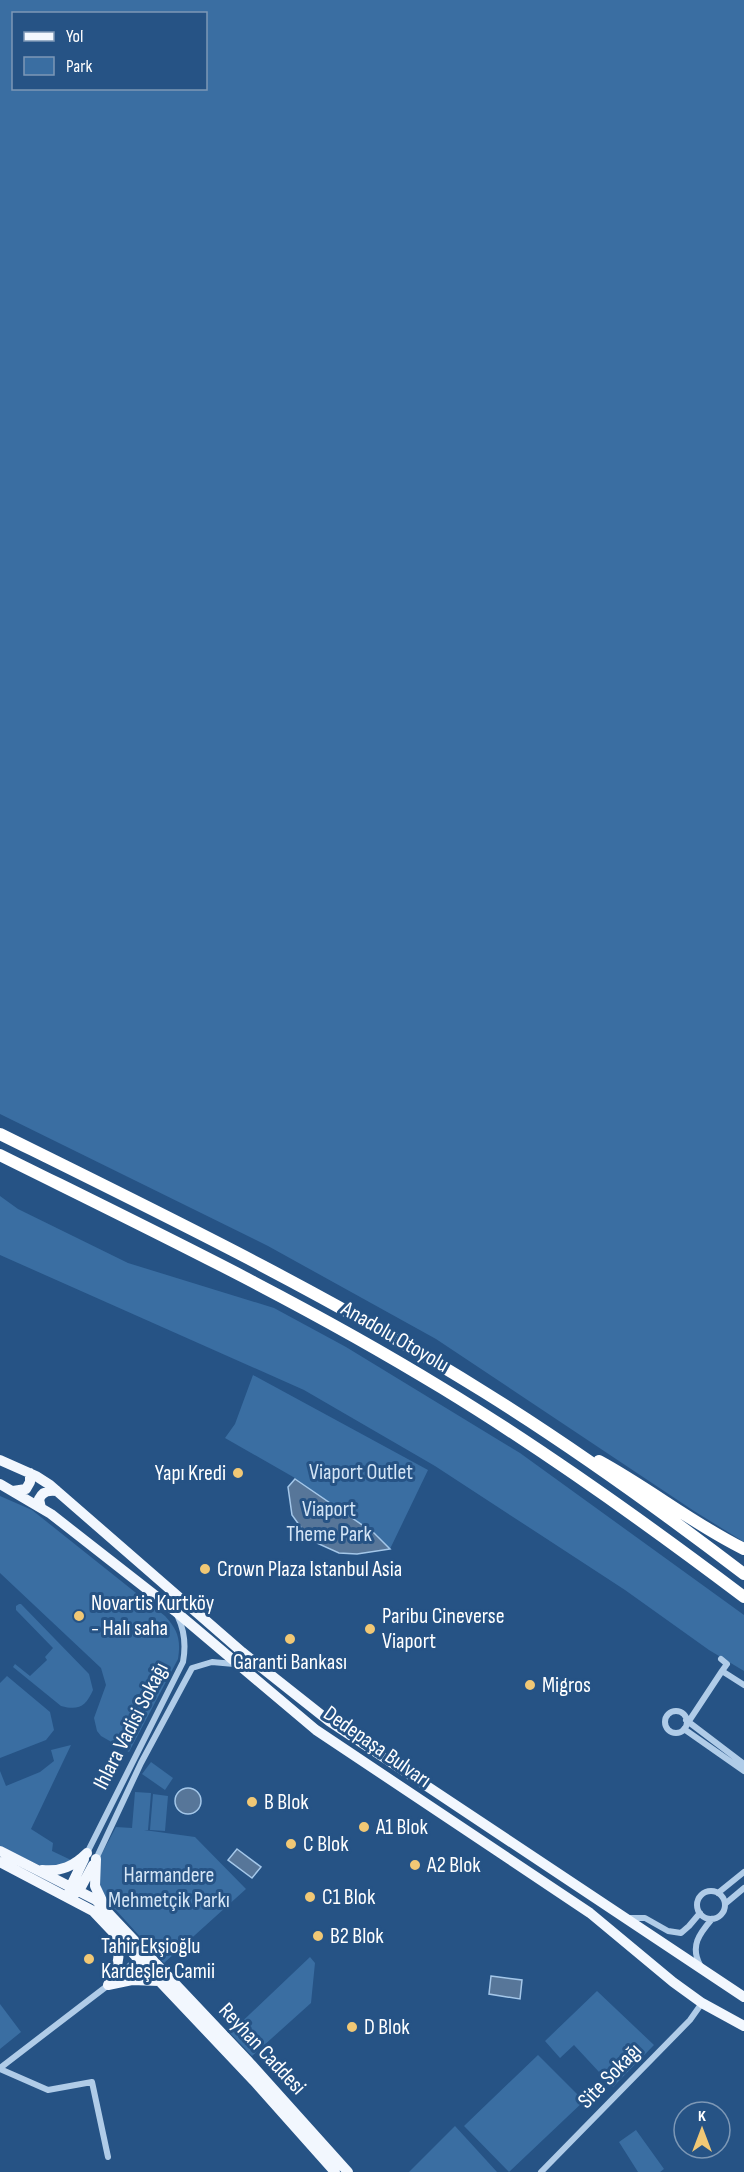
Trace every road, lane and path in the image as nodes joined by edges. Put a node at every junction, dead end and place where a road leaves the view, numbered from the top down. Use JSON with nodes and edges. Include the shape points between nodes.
{"nodes":[{"id":1,"x":0,"y":1134,"type":"edge"},
{"id":2,"x":0,"y":1155,"type":"edge"},
{"id":3,"x":538,"y":1427,"type":"junction"},
{"id":4,"x":0,"y":1460,"type":"edge"},
{"id":5,"x":30,"y":1473,"type":"junction"},
{"id":6,"x":0,"y":1485,"type":"edge"},
{"id":7,"x":12,"y":1491,"type":"junction"},
{"id":8,"x":57,"y":1491,"type":"junction"},
{"id":9,"x":41,"y":1508,"type":"junction"},
{"id":10,"x":744,"y":1549,"type":"edge"},
{"id":11,"x":744,"y":1574,"type":"edge"},
{"id":12,"x":744,"y":1597,"type":"edge"},
{"id":13,"x":175,"y":1611,"type":"junction"},
{"id":14,"x":721,"y":1659,"type":"dead end"},
{"id":15,"x":242,"y":1667,"type":"junction"},
{"id":16,"x":722,"y":1671,"type":"junction"},
{"id":17,"x":744,"y":1685,"type":"edge"},
{"id":18,"x":687,"y":1720,"type":"junction"},
{"id":19,"x":684,"y":1729,"type":"junction"},
{"id":20,"x":744,"y":1764,"type":"edge"},
{"id":21,"x":744,"y":1771,"type":"edge"},
{"id":22,"x":0,"y":1851,"type":"edge"},
{"id":23,"x":92,"y":1856,"type":"junction"},
{"id":24,"x":0,"y":1862,"type":"edge"},
{"id":25,"x":33,"y":1869,"type":"junction"},
{"id":26,"x":744,"y":1872,"type":"edge"},
{"id":27,"x":744,"y":1888,"type":"edge"},
{"id":28,"x":73,"y":1892,"type":"junction"},
{"id":29,"x":718,"y":1893,"type":"junction"},
{"id":30,"x":725,"y":1904,"type":"junction"},
{"id":31,"x":108,"y":1912,"type":"junction"},
{"id":32,"x":700,"y":1913,"type":"junction"},
{"id":33,"x":625,"y":1919,"type":"junction"},
{"id":34,"x":712,"y":1919,"type":"junction"},
{"id":35,"x":115,"y":1935,"type":"junction"},
{"id":36,"x":655,"y":1938,"type":"junction"},
{"id":37,"x":142,"y":1955,"type":"junction"},
{"id":38,"x":645,"y":1959,"type":"junction"},
{"id":39,"x":703,"y":1971,"type":"junction"},
{"id":40,"x":159,"y":1981,"type":"junction"},
{"id":41,"x":108,"y":1985,"type":"junction"},
{"id":42,"x":744,"y":1997,"type":"edge"},
{"id":43,"x":702,"y":2003,"type":"junction"},
{"id":44,"x":744,"y":2026,"type":"edge"},
{"id":45,"x":0,"y":2069,"type":"edge"},
{"id":46,"x":108,"y":2157,"type":"dead end"},
{"id":47,"x":335,"y":2172,"type":"edge"},
{"id":48,"x":348,"y":2172,"type":"edge"},
{"id":49,"x":541,"y":2172,"type":"edge"}],
"edges":[{"from":1,"to":3,"type":"highway","name":"Anadolu Otoyolu","via":[[244,1256],[365,1322]]},
{"from":2,"to":12,"type":"highway","name":"Anadolu Otoyolu","via":[[215,1262],[440,1387],[586,1481]]},
{"from":3,"to":10,"type":"highway"},
{"from":3,"to":11,"type":"highway","name":"Anadolu Otoyolu"},
{"from":4,"to":5,"type":"main road","name":"Dedepaşa Bulvarı"},
{"from":5,"to":7,"type":"main road","via":[[26,1489]]},
{"from":5,"to":8,"type":"main road","name":"Dedepaşa Bulvarı"},
{"from":6,"to":7,"type":"main road","name":"Dedepaşa Bulvarı"},
{"from":7,"to":9,"type":"main road","name":"Dedepaşa Bulvarı"},
{"from":8,"to":9,"type":"main road","via":[[41,1496]]},
{"from":8,"to":33,"type":"main road","name":"Dedepaşa Bulvarı","via":[[242,1652],[329,1720]]},
{"from":9,"to":13,"type":"main road","name":"Dedepaşa Bulvarı"},
{"from":13,"to":15,"type":"main road","name":"Dedepaşa Bulvarı"},
{"from":13,"to":23,"type":"street","name":"Ihlara Vadisi Sokağı","via":[[184,1633],[183,1662]]},
{"from":14,"to":16,"type":"street","via":[[727,1664]]},
{"from":15,"to":23,"type":"street","via":[[218,1662],[192,1668]]},
{"from":15,"to":38,"type":"main road","name":"Dedepaşa Bulvarı","via":[[316,1730],[590,1913]]},
{"from":16,"to":17,"type":"street"},
{"from":16,"to":18,"type":"street"},
{"from":18,"to":19,"type":"street"},
{"from":18,"to":19,"type":"street","via":[[676,1712],[665,1719],[671,1732]]},
{"from":18,"to":20,"type":"street"},
{"from":19,"to":21,"type":"street"},
{"from":22,"to":25,"type":"main road","name":"Reyhan Caddesi"},
{"from":23,"to":25,"type":"main road","via":[[65,1869]]},
{"from":23,"to":28,"type":"main road"},
{"from":23,"to":31,"type":"main road","via":[[95,1886]]},
{"from":24,"to":28,"type":"main road","name":"Reyhan Caddesi"},
{"from":25,"to":28,"type":"main road","name":"Reyhan Caddesi"},
{"from":26,"to":29,"type":"street"},
{"from":27,"to":30,"type":"street"},
{"from":28,"to":31,"type":"main road","name":"Reyhan Caddesi","via":[[96,1900]]},
{"from":28,"to":35,"type":"main road","name":"Reyhan Caddesi"},
{"from":29,"to":30,"type":"street"},
{"from":29,"to":32,"type":"street","via":[[709,1891],[701,1896],[697,1904]]},
{"from":30,"to":34,"type":"street","via":[[720,1916]]},
{"from":31,"to":37,"type":"main road","name":"Reyhan Caddesi"},
{"from":32,"to":33,"type":"street","via":[[681,1933],[668,1931],[645,1918]]},
{"from":32,"to":34,"type":"street"},
{"from":33,"to":36,"type":"main road","name":"Dedepaşa Bulvarı"},
{"from":34,"to":39,"type":"street","via":[[696,1941],[697,1959]]},
{"from":35,"to":37,"type":"main road","name":"Reyhan Caddesi"},
{"from":35,"to":41,"type":"main road","via":[[119,1958]]},
{"from":36,"to":38,"type":"main road","via":[[644,1943]]},
{"from":36,"to":39,"type":"main road","name":"Dedepaşa Bulvarı"},
{"from":37,"to":40,"type":"main road","name":"Reyhan Caddesi"},
{"from":37,"to":41,"type":"street"},
{"from":37,"to":48,"type":"main road","name":"Reyhan Caddesi","via":[[249,2062]]},
{"from":38,"to":43,"type":"main road","name":"Dedepaşa Bulvarı"},
{"from":39,"to":42,"type":"main road","name":"Dedepaşa Bulvarı"},
{"from":40,"to":41,"type":"main road","via":[[132,1980]]},
{"from":40,"to":47,"type":"main road","name":"Reyhan Caddesi"},
{"from":41,"to":45,"type":"street"},
{"from":43,"to":44,"type":"main road","name":"Dedepaşa Bulvarı"},
{"from":43,"to":49,"type":"street","name":"Site Sokağı","via":[[690,2020]]},
{"from":45,"to":46,"type":"street","via":[[48,2090],[92,2082]]}]}
